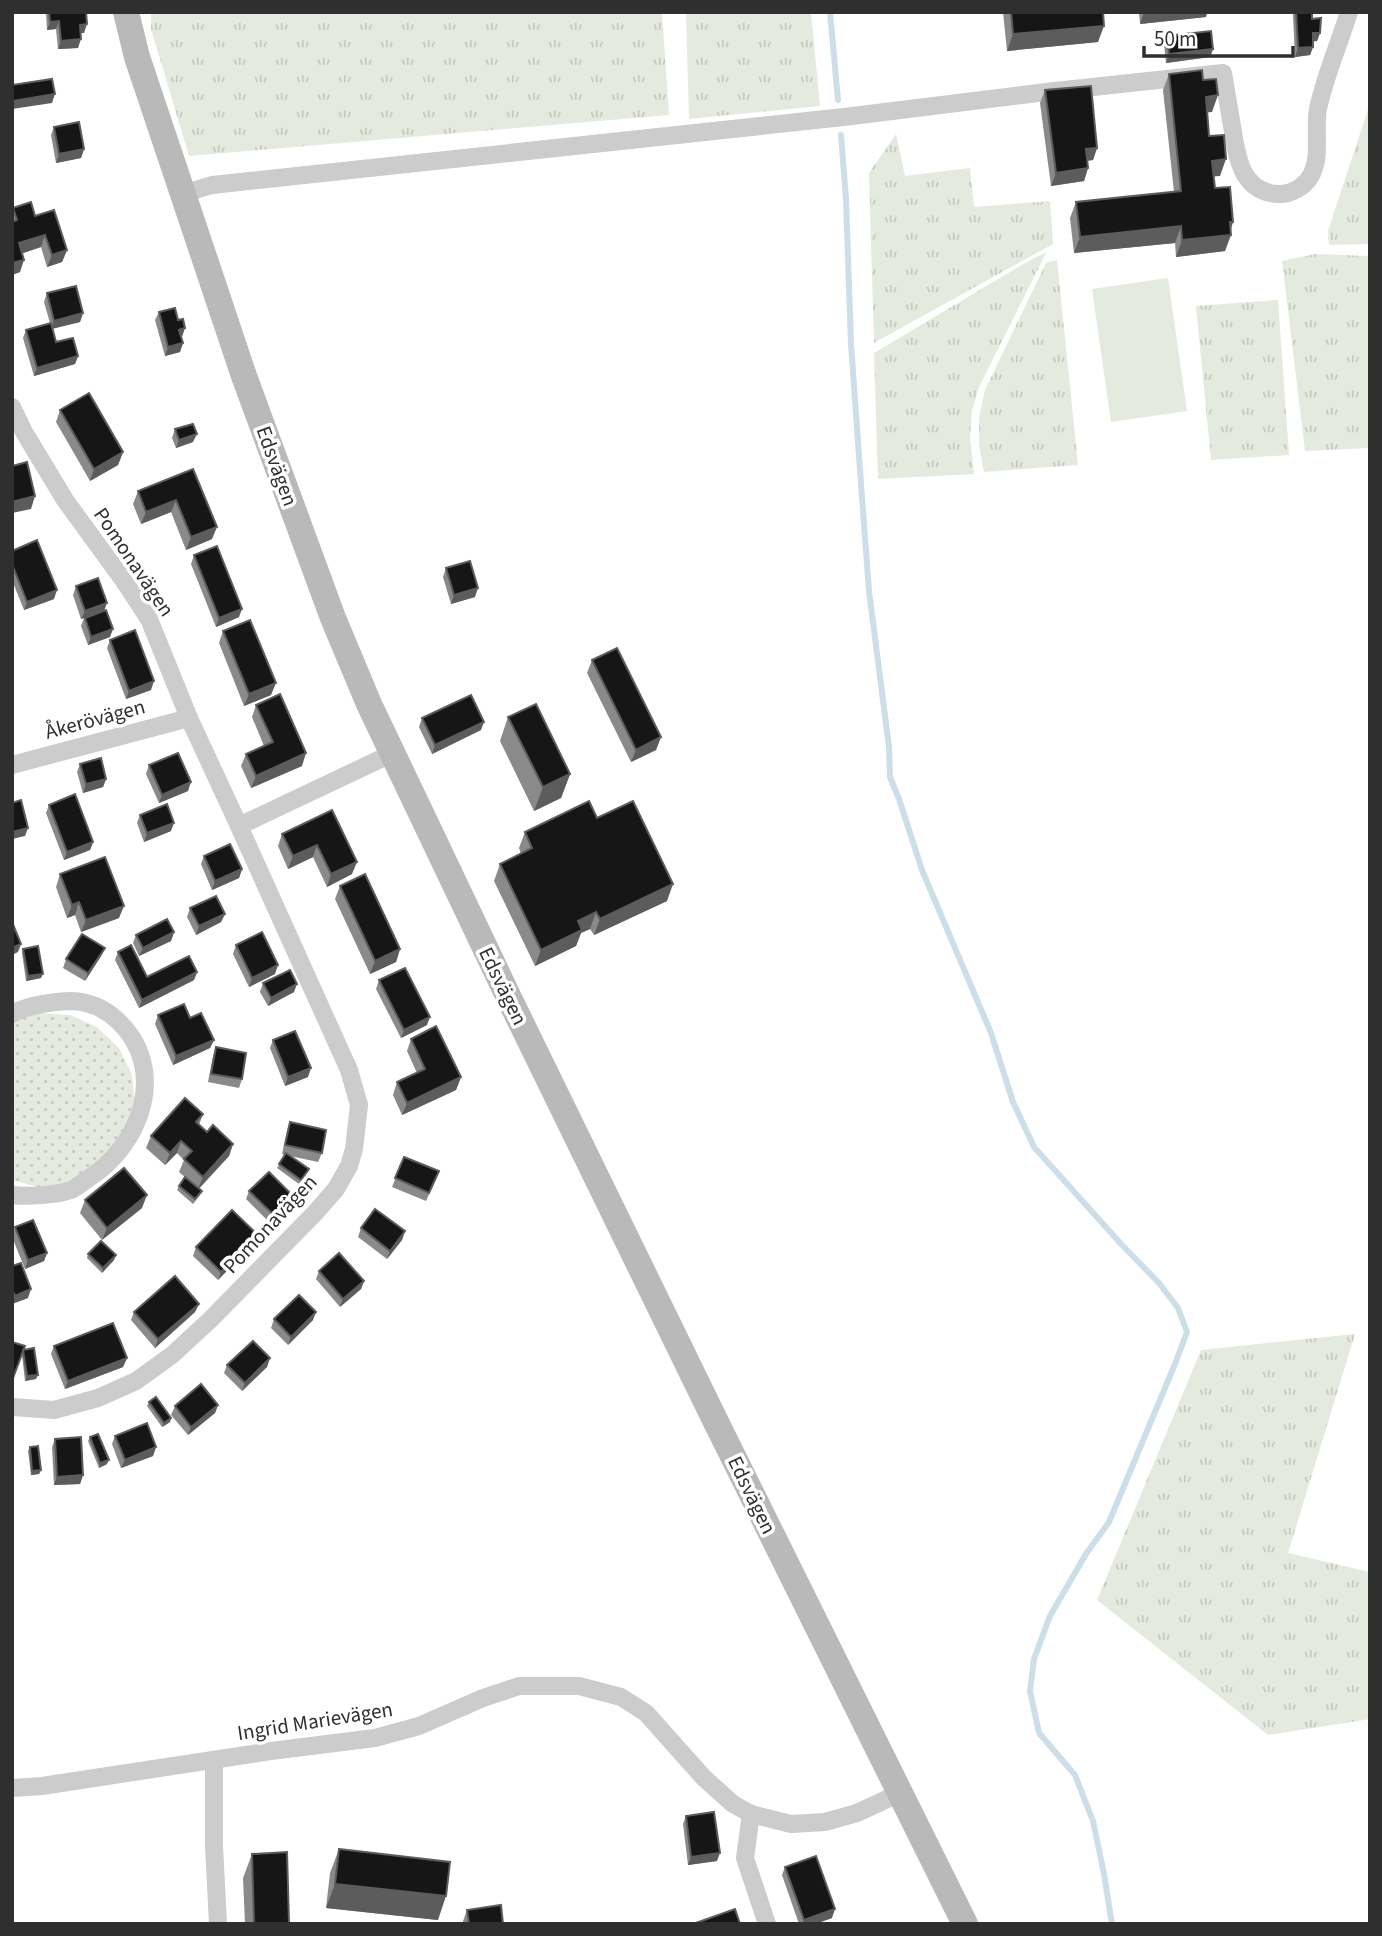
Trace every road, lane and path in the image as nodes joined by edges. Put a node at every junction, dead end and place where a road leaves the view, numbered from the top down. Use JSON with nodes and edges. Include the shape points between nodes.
{"nodes":[{"id":1,"x":126,"y":12,"type":"edge"},
{"id":2,"x":1349,"y":12,"type":"edge"},
{"id":3,"x":182,"y":194,"type":"junction"},
{"id":4,"x":12,"y":406,"type":"edge"},
{"id":5,"x":188,"y":718,"type":"junction"},
{"id":6,"x":391,"y":754,"type":"junction"},
{"id":7,"x":12,"y":765,"type":"edge"},
{"id":8,"x":239,"y":826,"type":"junction"},
{"id":9,"x":12,"y":1014,"type":"edge"},
{"id":10,"x":12,"y":1195,"type":"edge"},
{"id":11,"x":12,"y":1407,"type":"edge"},
{"id":12,"x":214,"y":1760,"type":"junction"},
{"id":13,"x":12,"y":1788,"type":"edge"},
{"id":14,"x":900,"y":1793,"type":"junction"},
{"id":15,"x":751,"y":1814,"type":"junction"},
{"id":16,"x":218,"y":1924,"type":"edge"},
{"id":17,"x":767,"y":1924,"type":"edge"},
{"id":18,"x":965,"y":1924,"type":"edge"}],
"edges":[{"from":1,"to":3,"type":"street","name":"Edsvägen"},
{"from":2,"to":3,"type":"street","via":[[1317,111],[1311,176],[1294,191],[1281,195],[1257,187],[1239,164],[1223,73],[212,185]]},
{"from":3,"to":6,"type":"street","name":"Edsvägen","via":[[333,618]]},
{"from":4,"to":5,"type":"street","name":"Pomonavägen","via":[[65,500],[149,620]]},
{"from":5,"to":7,"type":"street","name":"Åkerövägen"},
{"from":5,"to":8,"type":"street","name":"Pomonavägen"},
{"from":6,"to":8,"type":"street"},
{"from":6,"to":14,"type":"street","name":"Edsvägen"},
{"from":8,"to":11,"type":"street","name":"Pomonavägen","via":[[349,1070],[359,1105],[349,1167],[315,1213],[210,1320],[136,1381],[54,1410]]},
{"from":9,"to":10,"type":"street","via":[[55,1002],[83,1001],[106,1010],[130,1032],[142,1056],[146,1083],[140,1112],[125,1145],[102,1169],[71,1190]]},
{"from":12,"to":13,"type":"street","name":"Ingrid Marievägen"},
{"from":12,"to":15,"type":"street","name":"Ingrid Marievägen","via":[[375,1738],[419,1726],[519,1686],[579,1686],[621,1697],[646,1713],[704,1777]]},
{"from":12,"to":16,"type":"street"},
{"from":14,"to":15,"type":"street","name":"Ingrid Marievägen","via":[[825,1822],[790,1824]]},
{"from":14,"to":18,"type":"street","name":"Edsvägen"},
{"from":15,"to":17,"type":"street","via":[[745,1858]]}]}
